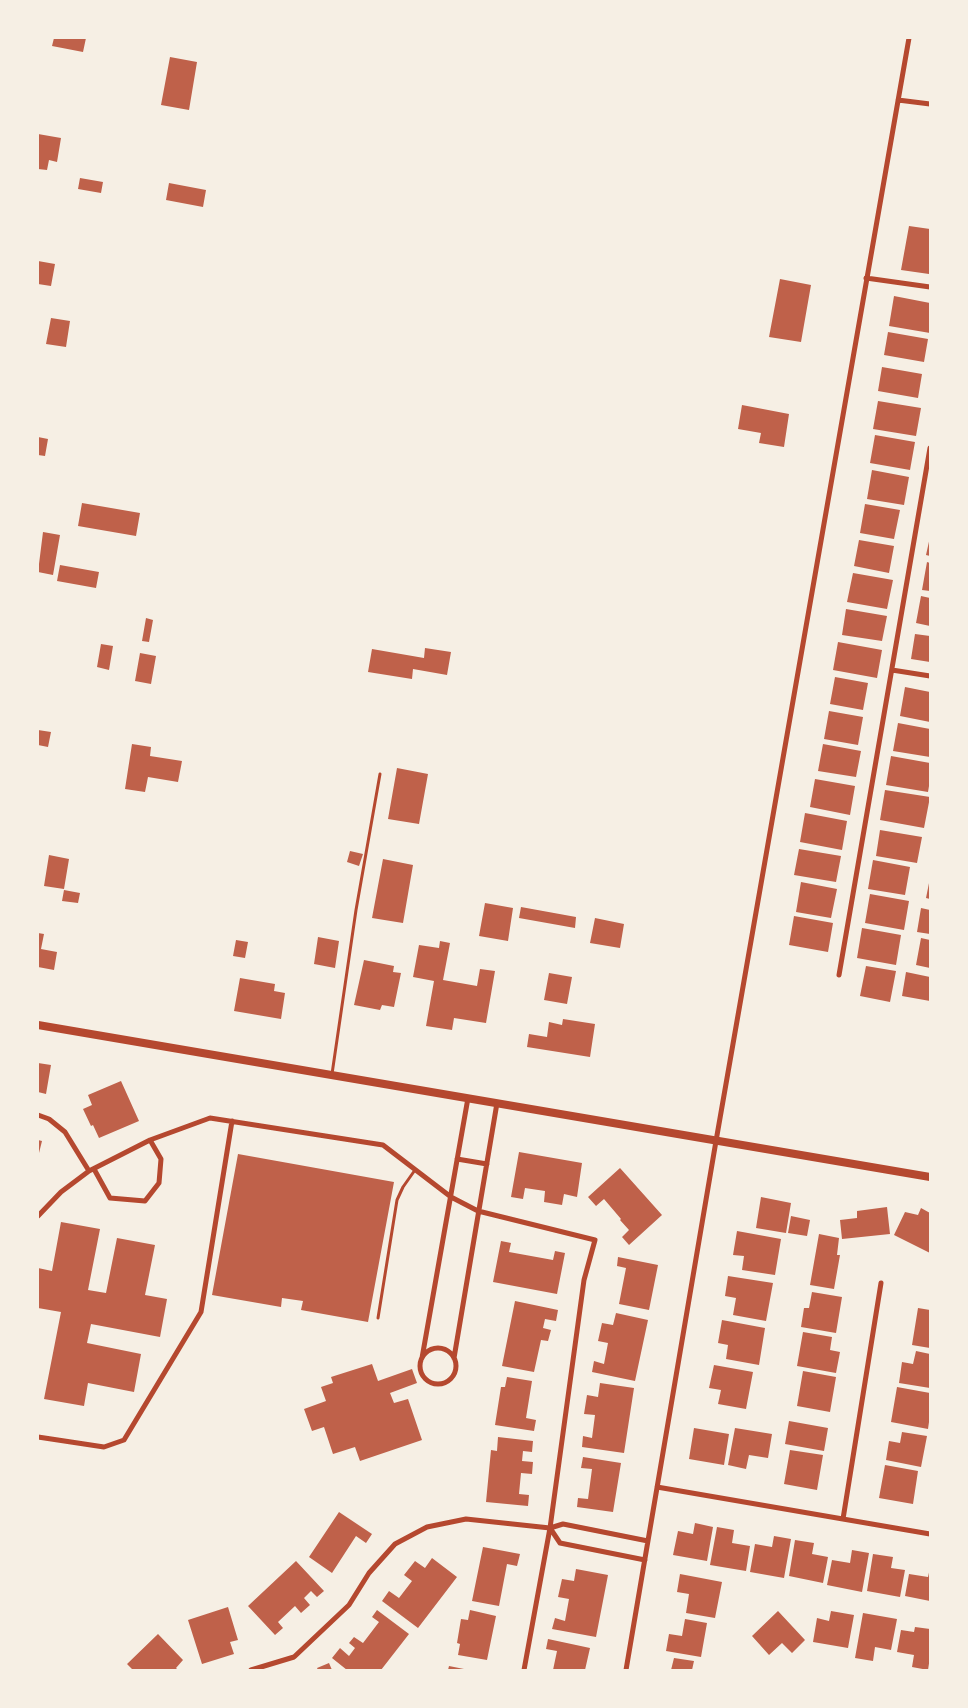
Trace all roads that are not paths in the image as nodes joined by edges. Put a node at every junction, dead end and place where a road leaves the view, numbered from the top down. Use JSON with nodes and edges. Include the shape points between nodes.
{"nodes":[{"id":1,"x":908,"y":38,"type":"edge"},
{"id":2,"x":898,"y":100,"type":"junction"},
{"id":3,"x":930,"y":104,"type":"edge"},
{"id":4,"x":866,"y":278,"type":"junction"},
{"id":5,"x":930,"y":287,"type":"edge"},
{"id":6,"x":930,"y":448,"type":"edge"},
{"id":7,"x":892,"y":670,"type":"junction"},
{"id":8,"x":930,"y":676,"type":"edge"},
{"id":9,"x":380,"y":774,"type":"dead end"},
{"id":10,"x":839,"y":975,"type":"dead end"},
{"id":11,"x":38,"y":1025,"type":"edge"},
{"id":12,"x":332,"y":1075,"type":"junction"},
{"id":13,"x":468,"y":1098,"type":"junction"},
{"id":14,"x":497,"y":1103,"type":"junction"},
{"id":15,"x":38,"y":1115,"type":"edge"},
{"id":16,"x":232,"y":1121,"type":"junction"},
{"id":17,"x":150,"y":1140,"type":"junction"},
{"id":18,"x":716,"y":1141,"type":"junction"},
{"id":19,"x":457,"y":1158,"type":"junction"},
{"id":20,"x":487,"y":1164,"type":"junction"},
{"id":21,"x":91,"y":1170,"type":"junction"},
{"id":22,"x":416,"y":1170,"type":"junction"},
{"id":23,"x":930,"y":1177,"type":"edge"},
{"id":24,"x":450,"y":1197,"type":"junction"},
{"id":25,"x":478,"y":1211,"type":"junction"},
{"id":26,"x":38,"y":1216,"type":"edge"},
{"id":27,"x":881,"y":1284,"type":"dead end"},
{"id":28,"x":378,"y":1318,"type":"dead end"},
{"id":29,"x":422,"y":1358,"type":"junction"},
{"id":30,"x":454,"y":1358,"type":"junction"},
{"id":31,"x":38,"y":1437,"type":"edge"},
{"id":32,"x":657,"y":1487,"type":"junction"},
{"id":33,"x":843,"y":1519,"type":"junction"},
{"id":34,"x":550,"y":1528,"type":"junction"},
{"id":35,"x":930,"y":1534,"type":"edge"},
{"id":36,"x":648,"y":1541,"type":"junction"},
{"id":37,"x":645,"y":1560,"type":"junction"},
{"id":38,"x":251,"y":1670,"type":"edge"},
{"id":39,"x":524,"y":1670,"type":"edge"},
{"id":40,"x":626,"y":1670,"type":"edge"}],
"edges":[{"from":1,"to":2,"type":"street"},
{"from":2,"to":3,"type":"street"},
{"from":2,"to":4,"type":"street"},
{"from":4,"to":5,"type":"street"},
{"from":4,"to":18,"type":"street"},
{"from":6,"to":7,"type":"street"},
{"from":7,"to":8,"type":"street"},
{"from":7,"to":10,"type":"street"},
{"from":9,"to":12,"type":"lane"},
{"from":11,"to":12,"type":"street"},
{"from":12,"to":13,"type":"street"},
{"from":13,"to":14,"type":"street"},
{"from":13,"to":19,"type":"street"},
{"from":14,"to":18,"type":"street"},
{"from":14,"to":20,"type":"street"},
{"from":15,"to":21,"type":"street","via":[[65,1132]]},
{"from":16,"to":17,"type":"street","via":[[210,1118]]},
{"from":16,"to":22,"type":"street","via":[[383,1146]]},
{"from":16,"to":31,"type":"street","via":[[201,1312],[124,1440],[104,1447]]},
{"from":17,"to":21,"type":"street"},
{"from":17,"to":21,"type":"street","via":[[161,1158],[159,1183],[145,1200],[110,1198]]},
{"from":18,"to":23,"type":"street"},
{"from":18,"to":32,"type":"street"},
{"from":19,"to":20,"type":"street"},
{"from":19,"to":24,"type":"street"},
{"from":20,"to":25,"type":"street"},
{"from":21,"to":26,"type":"street"},
{"from":22,"to":24,"type":"street"},
{"from":22,"to":28,"type":"lane","via":[[399,1193]]},
{"from":24,"to":25,"type":"street"},
{"from":24,"to":29,"type":"street"},
{"from":25,"to":30,"type":"street"},
{"from":25,"to":34,"type":"street","via":[[594,1240],[584,1280]]},
{"from":27,"to":33,"type":"street"},
{"from":29,"to":30,"type":"street","via":[[436,1349],[446,1350]]},
{"from":29,"to":30,"type":"street","via":[[422,1374],[429,1382],[440,1384],[454,1375]]},
{"from":32,"to":33,"type":"street"},
{"from":32,"to":36,"type":"street"},
{"from":33,"to":35,"type":"street"},
{"from":34,"to":36,"type":"street","via":[[563,1524]]},
{"from":34,"to":37,"type":"street","via":[[560,1543]]},
{"from":34,"to":38,"type":"street","via":[[466,1519],[427,1527],[395,1544],[369,1573],[349,1605],[294,1657]]},
{"from":34,"to":39,"type":"street"},
{"from":36,"to":37,"type":"street"},
{"from":37,"to":40,"type":"street"}]}
